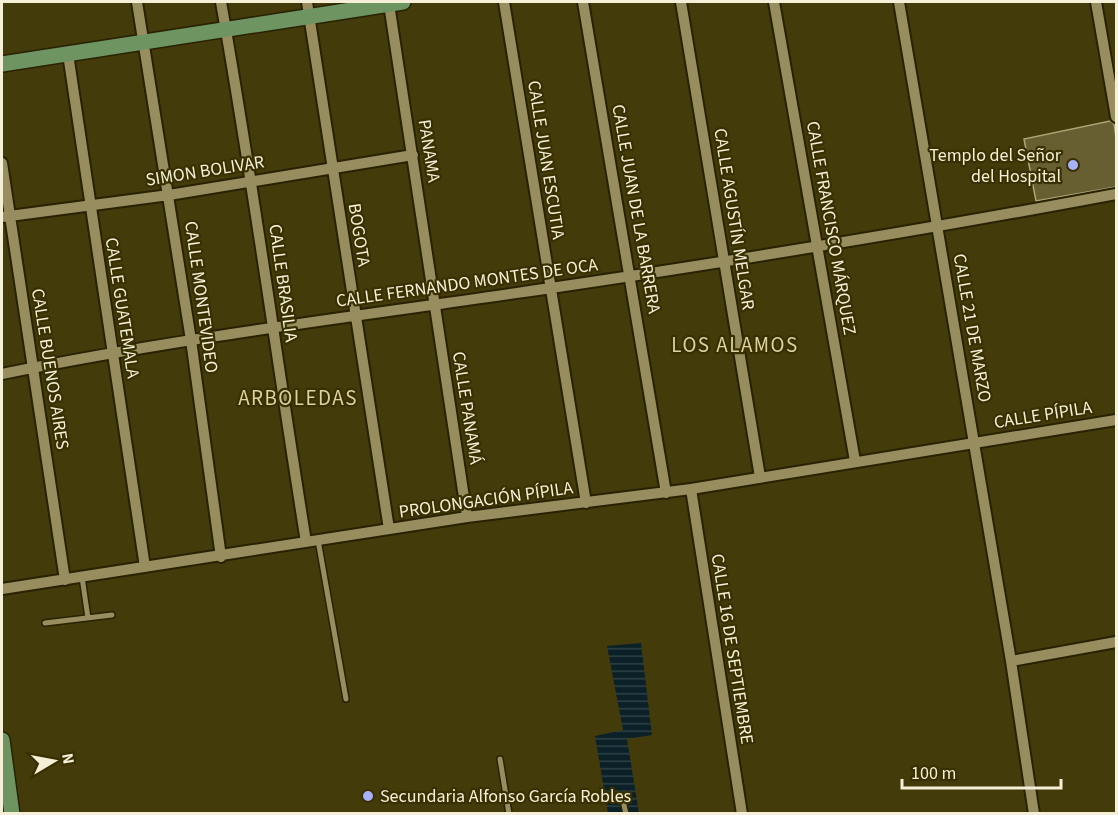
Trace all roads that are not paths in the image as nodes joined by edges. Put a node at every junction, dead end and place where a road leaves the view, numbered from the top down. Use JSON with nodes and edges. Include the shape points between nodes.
{"nodes":[{"id":1,"x":137,"y":2,"type":"edge"},
{"id":2,"x":221,"y":2,"type":"edge"},
{"id":3,"x":504,"y":2,"type":"edge"},
{"id":4,"x":583,"y":2,"type":"edge"},
{"id":5,"x":681,"y":2,"type":"edge"},
{"id":6,"x":774,"y":2,"type":"edge"},
{"id":7,"x":899,"y":2,"type":"edge"},
{"id":8,"x":1096,"y":2,"type":"edge"},
{"id":9,"x":396,"y":3,"type":"edge"},
{"id":10,"x":308,"y":9,"type":"edge"},
{"id":11,"x":226,"y":29,"type":"junction"},
{"id":12,"x":144,"y":41,"type":"junction"},
{"id":13,"x":68,"y":54,"type":"junction"},
{"id":14,"x":2,"y":64,"type":"edge"},
{"id":15,"x":1116,"y":117,"type":"edge"},
{"id":16,"x":413,"y":155,"type":"junction"},
{"id":17,"x":2,"y":163,"type":"edge"},
{"id":18,"x":332,"y":167,"type":"junction"},
{"id":19,"x":252,"y":181,"type":"junction"},
{"id":20,"x":1116,"y":194,"type":"edge"},
{"id":21,"x":169,"y":195,"type":"junction"},
{"id":22,"x":89,"y":206,"type":"junction"},
{"id":23,"x":5,"y":217,"type":"edge"},
{"id":24,"x":938,"y":228,"type":"junction"},
{"id":25,"x":818,"y":244,"type":"junction"},
{"id":26,"x":725,"y":261,"type":"junction"},
{"id":27,"x":631,"y":275,"type":"junction"},
{"id":28,"x":551,"y":288,"type":"junction"},
{"id":29,"x":435,"y":304,"type":"junction"},
{"id":30,"x":355,"y":316,"type":"junction"},
{"id":31,"x":272,"y":327,"type":"junction"},
{"id":32,"x":191,"y":340,"type":"junction"},
{"id":33,"x":112,"y":353,"type":"junction"},
{"id":34,"x":33,"y":367,"type":"junction"},
{"id":35,"x":2,"y":374,"type":"edge"},
{"id":36,"x":1116,"y":420,"type":"edge"},
{"id":37,"x":974,"y":442,"type":"junction"},
{"id":38,"x":855,"y":461,"type":"junction"},
{"id":39,"x":760,"y":477,"type":"junction"},
{"id":40,"x":691,"y":489,"type":"junction"},
{"id":41,"x":666,"y":493,"type":"junction"},
{"id":42,"x":586,"y":502,"type":"junction"},
{"id":43,"x":467,"y":517,"type":"junction"},
{"id":44,"x":389,"y":529,"type":"junction"},
{"id":45,"x":318,"y":540,"type":"junction"},
{"id":46,"x":306,"y":542,"type":"junction"},
{"id":47,"x":221,"y":557,"type":"junction"},
{"id":48,"x":145,"y":567,"type":"junction"},
{"id":49,"x":82,"y":577,"type":"junction"},
{"id":50,"x":66,"y":580,"type":"junction"},
{"id":51,"x":2,"y":589,"type":"edge"},
{"id":52,"x":112,"y":615,"type":"dead end"},
{"id":53,"x":88,"y":618,"type":"junction"},
{"id":54,"x":45,"y":623,"type":"dead end"},
{"id":55,"x":1116,"y":642,"type":"edge"},
{"id":56,"x":1011,"y":661,"type":"junction"},
{"id":57,"x":346,"y":699,"type":"dead end"},
{"id":58,"x":2,"y":740,"type":"edge"},
{"id":59,"x":500,"y":759,"type":"dead end"},
{"id":60,"x":624,"y":805,"type":"dead end"},
{"id":61,"x":12,"y":813,"type":"edge"},
{"id":62,"x":509,"y":813,"type":"edge"},
{"id":63,"x":626,"y":813,"type":"edge"},
{"id":64,"x":742,"y":813,"type":"edge"},
{"id":65,"x":1034,"y":813,"type":"edge"}],
"edges":[{"from":1,"to":12,"type":"street","name":"CALLE MONTEVIDEO"},
{"from":2,"to":11,"type":"street","name":"CALLE BRASILIA"},
{"from":3,"to":28,"type":"street","name":"CALLE JUAN ESCUTIA"},
{"from":4,"to":27,"type":"street","name":"CALLE JUAN DE LA BARRERA"},
{"from":5,"to":26,"type":"street","name":"CALLE AGUSTÍN MELGAR"},
{"from":6,"to":25,"type":"street","name":"CALLE FRANCISCO MÁRQUEZ"},
{"from":7,"to":24,"type":"street","name":"CALLE 21 DE MARZO"},
{"from":8,"to":15,"type":"street"},
{"from":9,"to":10,"type":"main road"},
{"from":9,"to":16,"type":"street","name":"PANAMA"},
{"from":10,"to":11,"type":"main road"},
{"from":10,"to":18,"type":"street","name":"BOGOTA"},
{"from":11,"to":12,"type":"main road"},
{"from":11,"to":19,"type":"street","name":"CALLE BRASILIA"},
{"from":12,"to":13,"type":"main road"},
{"from":12,"to":21,"type":"street","name":"CALLE MONTEVIDEO"},
{"from":13,"to":14,"type":"main road"},
{"from":13,"to":22,"type":"street","name":"CALLE GUATEMALA"},
{"from":16,"to":18,"type":"street","name":"SIMON BOLIVAR"},
{"from":16,"to":29,"type":"street","name":"PANAMA"},
{"from":17,"to":23,"type":"street","name":"CALLE BUENOS AIRES"},
{"from":18,"to":19,"type":"street","name":"SIMON BOLIVAR"},
{"from":18,"to":30,"type":"street","name":"BOGOTA"},
{"from":19,"to":21,"type":"street","name":"SIMON BOLIVAR"},
{"from":19,"to":31,"type":"street","name":"CALLE BRASILIA"},
{"from":20,"to":24,"type":"street","name":"CALLE FERNANDO MONTES DE OCA"},
{"from":21,"to":22,"type":"street","name":"SIMON BOLIVAR"},
{"from":21,"to":32,"type":"street","name":"CALLE MONTEVIDEO"},
{"from":22,"to":23,"type":"street","name":"SIMON BOLIVAR"},
{"from":22,"to":33,"type":"street","name":"CALLE GUATEMALA"},
{"from":23,"to":34,"type":"street","name":"CALLE BUENOS AIRES"},
{"from":24,"to":25,"type":"street","name":"CALLE FERNANDO MONTES DE OCA"},
{"from":24,"to":37,"type":"street","name":"CALLE 21 DE MARZO"},
{"from":25,"to":26,"type":"street","name":"CALLE FERNANDO MONTES DE OCA"},
{"from":25,"to":38,"type":"street","name":"CALLE FRANCISCO MÁRQUEZ"},
{"from":26,"to":27,"type":"street","name":"CALLE FERNANDO MONTES DE OCA"},
{"from":26,"to":39,"type":"street","name":"CALLE AGUSTÍN MELGAR"},
{"from":27,"to":28,"type":"street","name":"CALLE FERNANDO MONTES DE OCA"},
{"from":27,"to":41,"type":"street","name":"CALLE JUAN DE LA BARRERA"},
{"from":28,"to":29,"type":"street","name":"CALLE FERNANDO MONTES DE OCA"},
{"from":28,"to":42,"type":"street","name":"CALLE JUAN ESCUTIA"},
{"from":29,"to":30,"type":"street","name":"CALLE FERNANDO MONTES DE OCA"},
{"from":29,"to":43,"type":"street","name":"CALLE PANAMÁ"},
{"from":30,"to":31,"type":"street","name":"CALLE FERNANDO MONTES DE OCA"},
{"from":30,"to":44,"type":"street","name":"BOGOTA"},
{"from":31,"to":32,"type":"street","name":"CALLE FERNANDO MONTES DE OCA"},
{"from":31,"to":46,"type":"street","name":"CALLE BRASILIA"},
{"from":32,"to":33,"type":"street","name":"CALLE FERNANDO MONTES DE OCA"},
{"from":32,"to":47,"type":"street","name":"CALLE MONTEVIDEO"},
{"from":33,"to":34,"type":"street","name":"CALLE FERNANDO MONTES DE OCA"},
{"from":33,"to":48,"type":"street","name":"CALLE GUATEMALA"},
{"from":34,"to":35,"type":"street","name":"CALLE FERNANDO MONTES DE OCA"},
{"from":34,"to":50,"type":"street","name":"CALLE BUENOS AIRES"},
{"from":36,"to":37,"type":"street","name":"CALLE PÍPILA"},
{"from":37,"to":38,"type":"street","name":"PROLONGACIÓN PÍPILA"},
{"from":37,"to":56,"type":"street","name":"CALLE 21 DE MARZO"},
{"from":38,"to":39,"type":"street","name":"PROLONGACIÓN PÍPILA"},
{"from":39,"to":40,"type":"street","name":"PROLONGACIÓN PÍPILA"},
{"from":40,"to":41,"type":"street","name":"PROLONGACIÓN PÍPILA"},
{"from":40,"to":64,"type":"street","name":"CALLE 16 DE SEPTIEMBRE"},
{"from":41,"to":42,"type":"street","name":"PROLONGACIÓN PÍPILA"},
{"from":42,"to":43,"type":"street","name":"PROLONGACIÓN PÍPILA"},
{"from":43,"to":44,"type":"street","name":"PROLONGACIÓN PÍPILA"},
{"from":44,"to":45,"type":"street","name":"PROLONGACIÓN PÍPILA"},
{"from":45,"to":46,"type":"street","name":"PROLONGACIÓN PÍPILA"},
{"from":45,"to":57,"type":"lane"},
{"from":46,"to":47,"type":"street","name":"PROLONGACIÓN PÍPILA"},
{"from":47,"to":48,"type":"street","name":"PROLONGACIÓN PÍPILA"},
{"from":48,"to":49,"type":"street","name":"PROLONGACIÓN PÍPILA"},
{"from":49,"to":50,"type":"street","name":"PROLONGACIÓN PÍPILA"},
{"from":49,"to":53,"type":"lane"},
{"from":50,"to":51,"type":"street","name":"PROLONGACIÓN PÍPILA"},
{"from":52,"to":53,"type":"lane"},
{"from":53,"to":54,"type":"lane"},
{"from":55,"to":56,"type":"street"},
{"from":56,"to":65,"type":"street","name":"CALLE 21 DE MARZO"},
{"from":58,"to":61,"type":"main road"},
{"from":59,"to":62,"type":"lane"},
{"from":60,"to":63,"type":"lane"}]}
